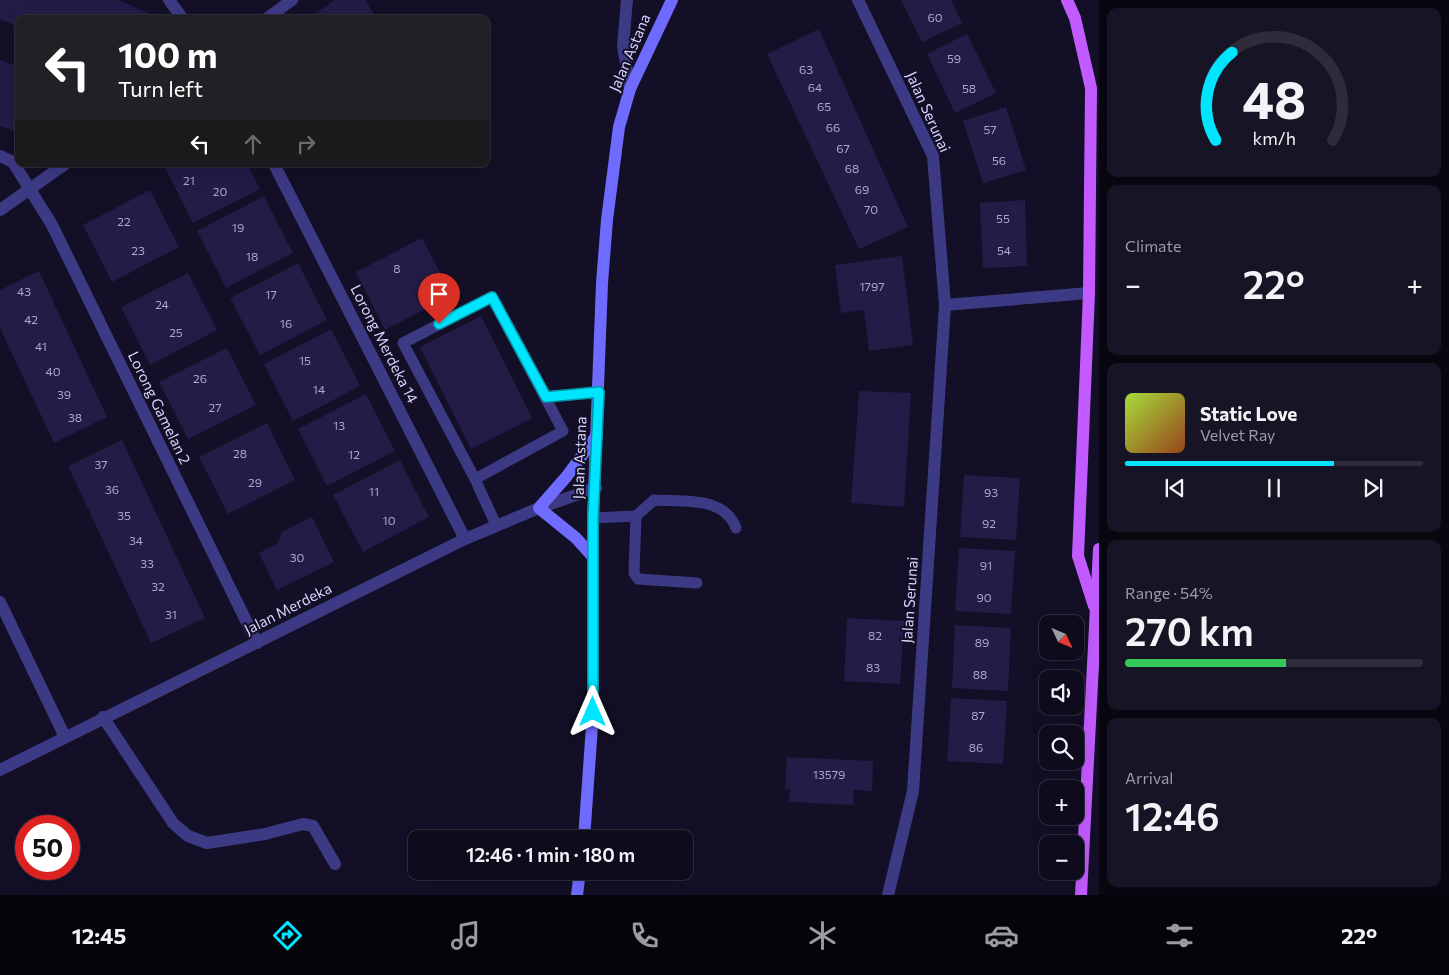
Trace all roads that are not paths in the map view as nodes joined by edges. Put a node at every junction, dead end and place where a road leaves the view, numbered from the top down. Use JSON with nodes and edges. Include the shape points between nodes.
{"nodes":[{"id":1,"x":169,"y":0,"type":"edge"},
{"id":2,"x":292,"y":0,"type":"edge"},
{"id":3,"x":627,"y":0,"type":"edge"},
{"id":4,"x":672,"y":0,"type":"edge"},
{"id":5,"x":858,"y":0,"type":"edge"},
{"id":6,"x":1067,"y":0,"type":"edge"},
{"id":7,"x":180,"y":15,"type":"edge"},
{"id":8,"x":271,"y":15,"type":"edge"},
{"id":9,"x":630,"y":89,"type":"junction"},
{"id":10,"x":0,"y":156,"type":"edge"},
{"id":11,"x":15,"y":165,"type":"edge"},
{"id":12,"x":16,"y":167,"type":"edge"},
{"id":13,"x":61,"y":167,"type":"edge"},
{"id":14,"x":276,"y":167,"type":"edge"},
{"id":15,"x":30,"y":189,"type":"junction"},
{"id":16,"x":0,"y":210,"type":"edge"},
{"id":17,"x":1090,"y":293,"type":"junction"},
{"id":18,"x":945,"y":305,"type":"junction"},
{"id":19,"x":599,"y":392,"type":"junction"},
{"id":20,"x":546,"y":397,"type":"junction"},
{"id":21,"x":597,"y":435,"type":"junction"},
{"id":22,"x":475,"y":479,"type":"junction"},
{"id":23,"x":596,"y":488,"type":"junction"},
{"id":24,"x":539,"y":508,"type":"junction"},
{"id":25,"x":636,"y":516,"type":"junction"},
{"id":26,"x":593,"y":518,"type":"junction"},
{"id":27,"x":496,"y":525,"type":"junction"},
{"id":28,"x":736,"y":528,"type":"dead end"},
{"id":29,"x":465,"y":539,"type":"junction"},
{"id":30,"x":1099,"y":548,"type":"edge"},
{"id":31,"x":593,"y":557,"type":"junction"},
{"id":32,"x":697,"y":583,"type":"dead end"},
{"id":33,"x":0,"y":602,"type":"edge"},
{"id":34,"x":1094,"y":606,"type":"junction"},
{"id":35,"x":257,"y":643,"type":"junction"},
{"id":36,"x":103,"y":717,"type":"junction"},
{"id":37,"x":64,"y":737,"type":"junction"},
{"id":38,"x":0,"y":770,"type":"edge"},
{"id":39,"x":585,"y":830,"type":"edge"},
{"id":40,"x":335,"y":864,"type":"dead end"},
{"id":41,"x":578,"y":880,"type":"edge"},
{"id":42,"x":576,"y":895,"type":"edge"},
{"id":43,"x":888,"y":895,"type":"edge"},
{"id":44,"x":1081,"y":895,"type":"edge"}],
"edges":[{"from":1,"to":7,"type":"street"},
{"from":2,"to":8,"type":"street"},
{"from":3,"to":9,"type":"street","via":[[623,46]]},
{"from":4,"to":9,"type":"main road","name":"Jalan Astana"},
{"from":5,"to":18,"type":"street","name":"Jalan Serunai","via":[[933,156]]},
{"from":6,"to":17,"type":"main road","via":[[1075,18],[1091,88]]},
{"from":9,"to":19,"type":"main road","name":"Jalan Astana","via":[[619,127],[609,201],[602,283]]},
{"from":10,"to":11,"type":"street","name":"Lorong Gamelan 2"},
{"from":12,"to":15,"type":"street","name":"Lorong Gamelan 2"},
{"from":13,"to":15,"type":"street"},
{"from":14,"to":29,"type":"street","name":"Lorong Merdeka 14"},
{"from":15,"to":16,"type":"street"},
{"from":15,"to":35,"type":"street","name":"Lorong Gamelan 2","via":[[52,225]]},
{"from":17,"to":18,"type":"street"},
{"from":17,"to":34,"type":"main road","via":[[1078,556]]},
{"from":18,"to":43,"type":"street","name":"Jalan Serunai","via":[[914,791]]},
{"from":19,"to":20,"type":"lane"},
{"from":19,"to":21,"type":"main road","name":"Jalan Astana"},
{"from":20,"to":22,"type":"lane","via":[[563,431]]},
{"from":20,"to":22,"type":"lane","via":[[492,297],[403,343]]},
{"from":21,"to":23,"type":"main road","name":"Jalan Astana"},
{"from":21,"to":24,"type":"main road"},
{"from":22,"to":27,"type":"lane"},
{"from":23,"to":24,"type":"street","name":"Jalan Merdeka"},
{"from":23,"to":26,"type":"main road","name":"Jalan Astana"},
{"from":24,"to":27,"type":"street","name":"Jalan Merdeka"},
{"from":24,"to":31,"type":"main road","via":[[576,538]]},
{"from":25,"to":26,"type":"lane"},
{"from":25,"to":28,"type":"lane","via":[[654,500],[707,503],[732,517]]},
{"from":25,"to":32,"type":"lane","via":[[634,573],[638,579]]},
{"from":26,"to":31,"type":"main road","name":"Jalan Astana"},
{"from":27,"to":29,"type":"street","name":"Jalan Merdeka"},
{"from":29,"to":35,"type":"street","name":"Jalan Merdeka"},
{"from":30,"to":34,"type":"main road"},
{"from":31,"to":39,"type":"main road","name":"Jalan Astana","via":[[593,712]]},
{"from":33,"to":37,"type":"street"},
{"from":34,"to":44,"type":"main road"},
{"from":35,"to":36,"type":"street","name":"Jalan Merdeka"},
{"from":36,"to":37,"type":"street","name":"Jalan Merdeka"},
{"from":36,"to":40,"type":"street","via":[[173,823],[188,836],[207,843],[303,824],[313,826]]},
{"from":37,"to":38,"type":"street","name":"Jalan Merdeka"},
{"from":41,"to":42,"type":"main road"}]}
